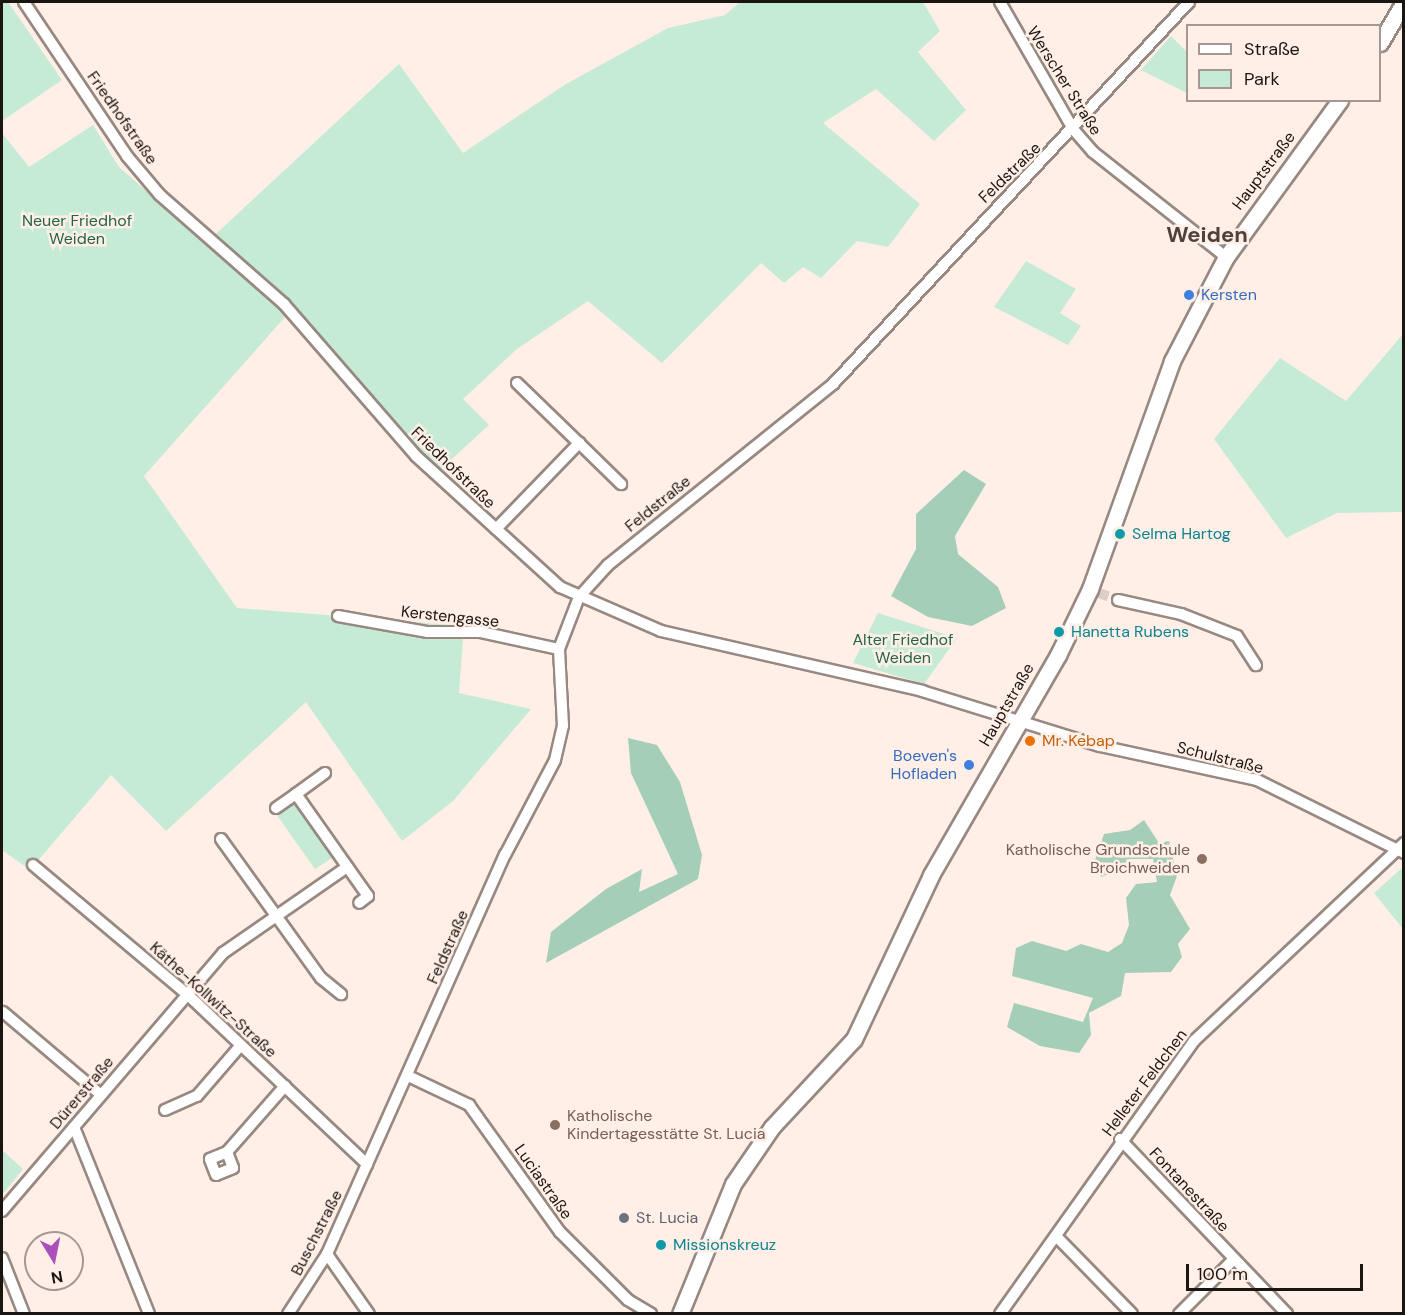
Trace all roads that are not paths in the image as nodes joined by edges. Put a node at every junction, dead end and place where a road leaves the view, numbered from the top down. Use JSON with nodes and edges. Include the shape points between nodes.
{"nodes":[{"id":1,"x":24,"y":2,"type":"edge"},
{"id":2,"x":1000,"y":2,"type":"edge"},
{"id":3,"x":1189,"y":2,"type":"edge"},
{"id":4,"x":1404,"y":2,"type":"edge"},
{"id":5,"x":1381,"y":41,"type":"edge"},
{"id":6,"x":1339,"y":102,"type":"edge"},
{"id":7,"x":1073,"y":129,"type":"junction"},
{"id":8,"x":1226,"y":257,"type":"junction"},
{"id":9,"x":518,"y":383,"type":"dead end"},
{"id":10,"x":579,"y":443,"type":"junction"},
{"id":11,"x":621,"y":484,"type":"dead end"},
{"id":12,"x":496,"y":529,"type":"junction"},
{"id":13,"x":579,"y":597,"type":"junction"},
{"id":14,"x":1118,"y":600,"type":"tunnel mouth"},
{"id":15,"x":338,"y":616,"type":"dead end"},
{"id":16,"x":559,"y":649,"type":"junction"},
{"id":17,"x":1256,"y":665,"type":"dead end"},
{"id":18,"x":1017,"y":723,"type":"junction"},
{"id":19,"x":325,"y":773,"type":"dead end"},
{"id":20,"x":296,"y":794,"type":"junction"},
{"id":21,"x":276,"y":807,"type":"dead end"},
{"id":22,"x":221,"y":839,"type":"dead end"},
{"id":23,"x":1402,"y":848,"type":"edge"},
{"id":24,"x":33,"y":865,"type":"dead end"},
{"id":25,"x":347,"y":867,"type":"junction"},
{"id":26,"x":359,"y":903,"type":"dead end"},
{"id":27,"x":278,"y":915,"type":"junction"},
{"id":28,"x":187,"y":994,"type":"junction"},
{"id":29,"x":341,"y":994,"type":"dead end"},
{"id":30,"x":3,"y":1012,"type":"dead end"},
{"id":31,"x":241,"y":1044,"type":"junction"},
{"id":32,"x":408,"y":1076,"type":"junction"},
{"id":33,"x":285,"y":1086,"type":"junction"},
{"id":34,"x":100,"y":1094,"type":"junction"},
{"id":35,"x":165,"y":1110,"type":"dead end"},
{"id":36,"x":74,"y":1127,"type":"junction"},
{"id":37,"x":1120,"y":1138,"type":"junction"},
{"id":38,"x":227,"y":1152,"type":"dead end"},
{"id":39,"x":367,"y":1164,"type":"junction"},
{"id":40,"x":2,"y":1211,"type":"edge"},
{"id":41,"x":1056,"y":1236,"type":"junction"},
{"id":42,"x":327,"y":1254,"type":"junction"},
{"id":43,"x":2,"y":1258,"type":"edge"},
{"id":44,"x":1234,"y":1259,"type":"junction"},
{"id":45,"x":24,"y":1314,"type":"edge"},
{"id":46,"x":149,"y":1314,"type":"edge"},
{"id":47,"x":288,"y":1314,"type":"edge"},
{"id":48,"x":369,"y":1314,"type":"edge"},
{"id":49,"x":651,"y":1314,"type":"edge"},
{"id":50,"x":680,"y":1314,"type":"edge"},
{"id":51,"x":1000,"y":1314,"type":"edge"},
{"id":52,"x":1132,"y":1314,"type":"edge"},
{"id":53,"x":1179,"y":1314,"type":"edge"},
{"id":54,"x":1287,"y":1314,"type":"edge"}],
"edges":[{"from":1,"to":12,"type":"street","name":"Friedhofstraße","via":[[127,156],[160,195],[284,304],[416,456]]},
{"from":2,"to":7,"type":"street","name":"Werscher Straße"},
{"from":3,"to":7,"type":"street","name":"Feldstraße"},
{"from":4,"to":5,"type":"main road"},
{"from":6,"to":8,"type":"main road","name":"Hauptstraße"},
{"from":7,"to":8,"type":"street","name":"Werscher Straße","via":[[1110,168]]},
{"from":7,"to":13,"type":"street","name":"Feldstraße","via":[[971,231],[834,383],[608,565]]},
{"from":8,"to":18,"type":"main road","name":"Hauptstraße","via":[[1172,361],[1095,591]]},
{"from":9,"to":10,"type":"street"},
{"from":10,"to":11,"type":"street"},
{"from":10,"to":12,"type":"street"},
{"from":12,"to":13,"type":"street","name":"Friedhofstraße"},
{"from":13,"to":16,"type":"street","name":"Feldstraße"},
{"from":13,"to":18,"type":"street","name":"Friedhofstraße","via":[[661,631],[922,691]]},
{"from":14,"to":17,"type":"street","via":[[1181,614],[1237,636]]},
{"from":15,"to":16,"type":"street","name":"Kerstengasse","via":[[427,632],[481,632]]},
{"from":16,"to":32,"type":"street","name":"Feldstraße","via":[[563,726],[555,760],[505,855]]},
{"from":18,"to":23,"type":"street","name":"Schulstraße","via":[[1257,780]]},
{"from":18,"to":50,"type":"main road","name":"Hauptstraße","via":[[911,912],[854,1039],[772,1127],[733,1184]]},
{"from":19,"to":20,"type":"street"},
{"from":20,"to":21,"type":"street"},
{"from":20,"to":25,"type":"street"},
{"from":22,"to":27,"type":"street"},
{"from":23,"to":37,"type":"street","name":"Helleter Feldchen","via":[[1215,1018]]},
{"from":24,"to":28,"type":"street","name":"Käthe-Kollwitz-Straße"},
{"from":25,"to":26,"type":"street","via":[[368,896]]},
{"from":25,"to":27,"type":"street","name":"Dürerstraße"},
{"from":27,"to":28,"type":"street","name":"Dürerstraße","via":[[223,953]]},
{"from":27,"to":29,"type":"street","via":[[321,978]]},
{"from":28,"to":31,"type":"street","name":"Käthe-Kollwitz-Straße"},
{"from":28,"to":34,"type":"street","name":"Dürerstraße"},
{"from":30,"to":34,"type":"street"},
{"from":31,"to":33,"type":"street","name":"Käthe-Kollwitz-Straße"},
{"from":31,"to":35,"type":"street","via":[[197,1096]]},
{"from":32,"to":39,"type":"street","name":"Feldstraße"},
{"from":32,"to":49,"type":"street","name":"Luciastraße","via":[[469,1105],[560,1232],[628,1300]]},
{"from":33,"to":38,"type":"street"},
{"from":33,"to":39,"type":"street","name":"Käthe-Kollwitz-Straße"},
{"from":34,"to":36,"type":"street","name":"Dürerstraße"},
{"from":36,"to":40,"type":"street","name":"Dürerstraße"},
{"from":36,"to":46,"type":"street"},
{"from":37,"to":41,"type":"street","name":"Helleter Feldchen"},
{"from":37,"to":44,"type":"street","name":"Fontanestraße"},
{"from":39,"to":42,"type":"street","name":"Buschstraße"},
{"from":41,"to":51,"type":"street","name":"Helleter Feldchen"},
{"from":41,"to":52,"type":"street"},
{"from":42,"to":47,"type":"street","name":"Buschstraße"},
{"from":42,"to":48,"type":"street"},
{"from":43,"to":45,"type":"street"},
{"from":44,"to":53,"type":"street"},
{"from":44,"to":54,"type":"street","name":"Fontanestraße"}]}
